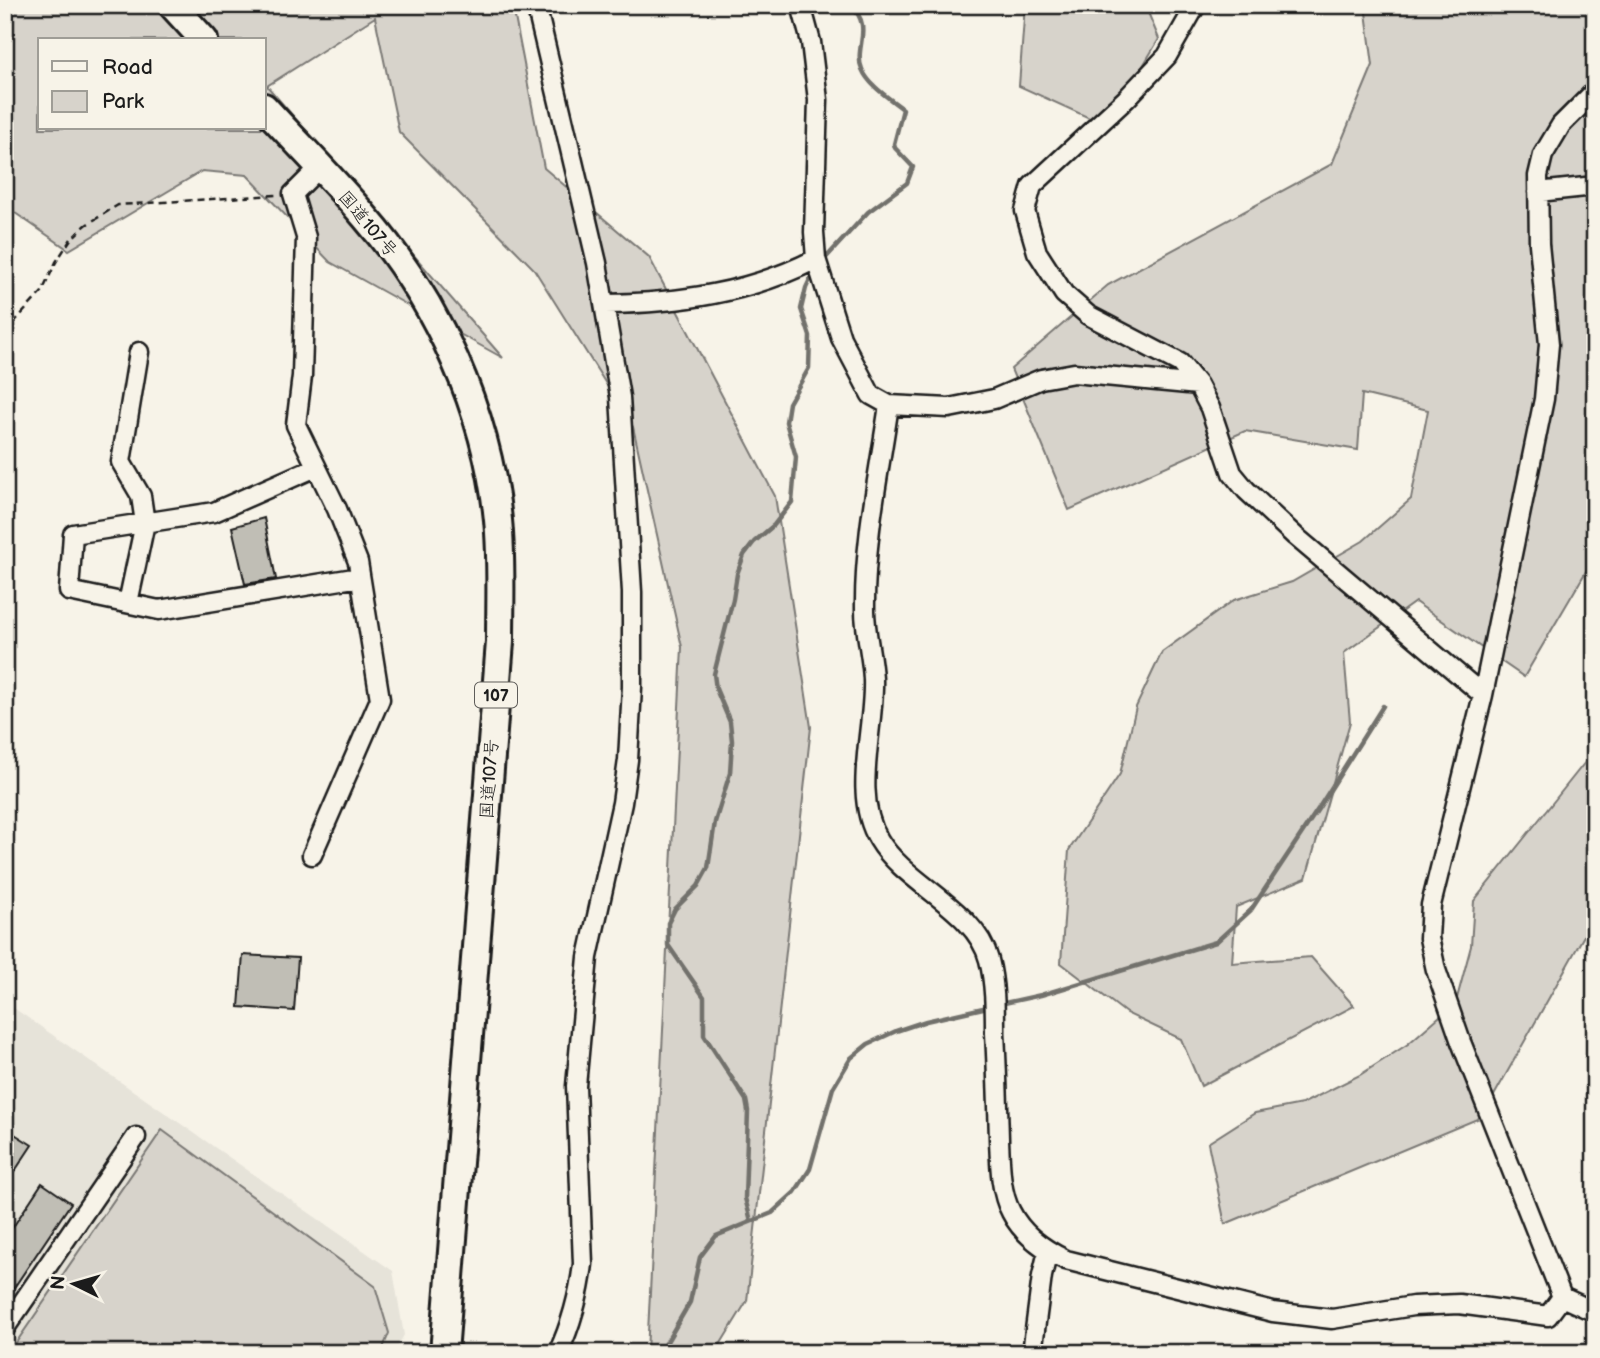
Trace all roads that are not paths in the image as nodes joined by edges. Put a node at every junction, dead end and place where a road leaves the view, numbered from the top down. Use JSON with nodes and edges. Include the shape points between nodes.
{"nodes":[{"id":1,"x":172,"y":5,"type":"edge"},
{"id":2,"x":536,"y":5,"type":"edge"},
{"id":3,"x":801,"y":5,"type":"edge"},
{"id":4,"x":1196,"y":5,"type":"edge"},
{"id":5,"x":202,"y":38,"type":"edge"},
{"id":6,"x":1595,"y":91,"type":"edge"},
{"id":7,"x":266,"y":109,"type":"edge"},
{"id":8,"x":319,"y":168,"type":"junction"},
{"id":9,"x":1595,"y":186,"type":"edge"},
{"id":10,"x":1538,"y":192,"type":"junction"},
{"id":11,"x":816,"y":259,"type":"junction"},
{"id":12,"x":605,"y":304,"type":"junction"},
{"id":13,"x":139,"y":352,"type":"dead end"},
{"id":14,"x":1198,"y":385,"type":"junction"},
{"id":15,"x":889,"y":405,"type":"junction"},
{"id":16,"x":316,"y":467,"type":"junction"},
{"id":17,"x":145,"y":523,"type":"junction"},
{"id":18,"x":360,"y":577,"type":"junction"},
{"id":19,"x":128,"y":603,"type":"junction"},
{"id":20,"x":1483,"y":695,"type":"junction"},
{"id":21,"x":312,"y":856,"type":"dead end"},
{"id":22,"x":136,"y":1137,"type":"dead end"},
{"id":23,"x":1048,"y":1251,"type":"junction"},
{"id":24,"x":1562,"y":1297,"type":"junction"},
{"id":25,"x":1595,"y":1312,"type":"edge"},
{"id":26,"x":5,"y":1328,"type":"edge"},
{"id":27,"x":444,"y":1353,"type":"edge"},
{"id":28,"x":558,"y":1353,"type":"edge"},
{"id":29,"x":1032,"y":1353,"type":"edge"}],
"edges":[{"from":1,"to":5,"type":"highway"},
{"from":2,"to":12,"type":"street"},
{"from":3,"to":11,"type":"street","via":[[818,100]]},
{"from":4,"to":14,"type":"street","via":[[1167,56],[1032,186],[1025,211],[1037,252],[1064,294],[1088,315],[1180,363]]},
{"from":6,"to":10,"type":"street","via":[[1561,125],[1543,155]]},
{"from":7,"to":8,"type":"highway","name":"国道107号","number":"107"},
{"from":8,"to":16,"type":"street","via":[[293,194],[306,237],[296,425]]},
{"from":8,"to":27,"type":"highway","name":"国道107号","number":"107","via":[[395,255],[442,332],[477,422],[498,520],[500,642]]},
{"from":9,"to":10,"type":"street"},
{"from":10,"to":20,"type":"street","via":[[1549,344],[1544,399]]},
{"from":11,"to":12,"type":"street","via":[[760,284],[705,298]]},
{"from":11,"to":15,"type":"street","via":[[842,338],[871,395]]},
{"from":12,"to":28,"type":"street","via":[[620,397],[632,592],[632,687],[622,803],[589,957],[576,1086],[583,1236],[580,1294]]},
{"from":13,"to":17,"type":"street","via":[[121,462],[141,496]]},
{"from":14,"to":15,"type":"street","via":[[1074,373],[949,408]]},
{"from":14,"to":20,"type":"street","via":[[1232,473],[1246,490]]},
{"from":15,"to":23,"type":"street","via":[[867,569],[865,618],[873,678],[865,798],[879,841],[961,919],[982,942],[989,959],[1003,1183],[1011,1212]]},
{"from":16,"to":17,"type":"street","via":[[214,512]]},
{"from":16,"to":18,"type":"street","via":[[358,562]]},
{"from":17,"to":19,"type":"street"},
{"from":17,"to":19,"type":"street","via":[[73,534],[69,591]]},
{"from":18,"to":19,"type":"street","via":[[159,610]]},
{"from":18,"to":21,"type":"street","via":[[380,699]]},
{"from":20,"to":24,"type":"street","via":[[1431,905],[1429,938],[1461,1042]]},
{"from":22,"to":26,"type":"street"},
{"from":23,"to":24,"type":"street","via":[[1273,1312],[1332,1319],[1459,1304],[1548,1316]]},
{"from":23,"to":29,"type":"street"},
{"from":24,"to":25,"type":"street"}]}
